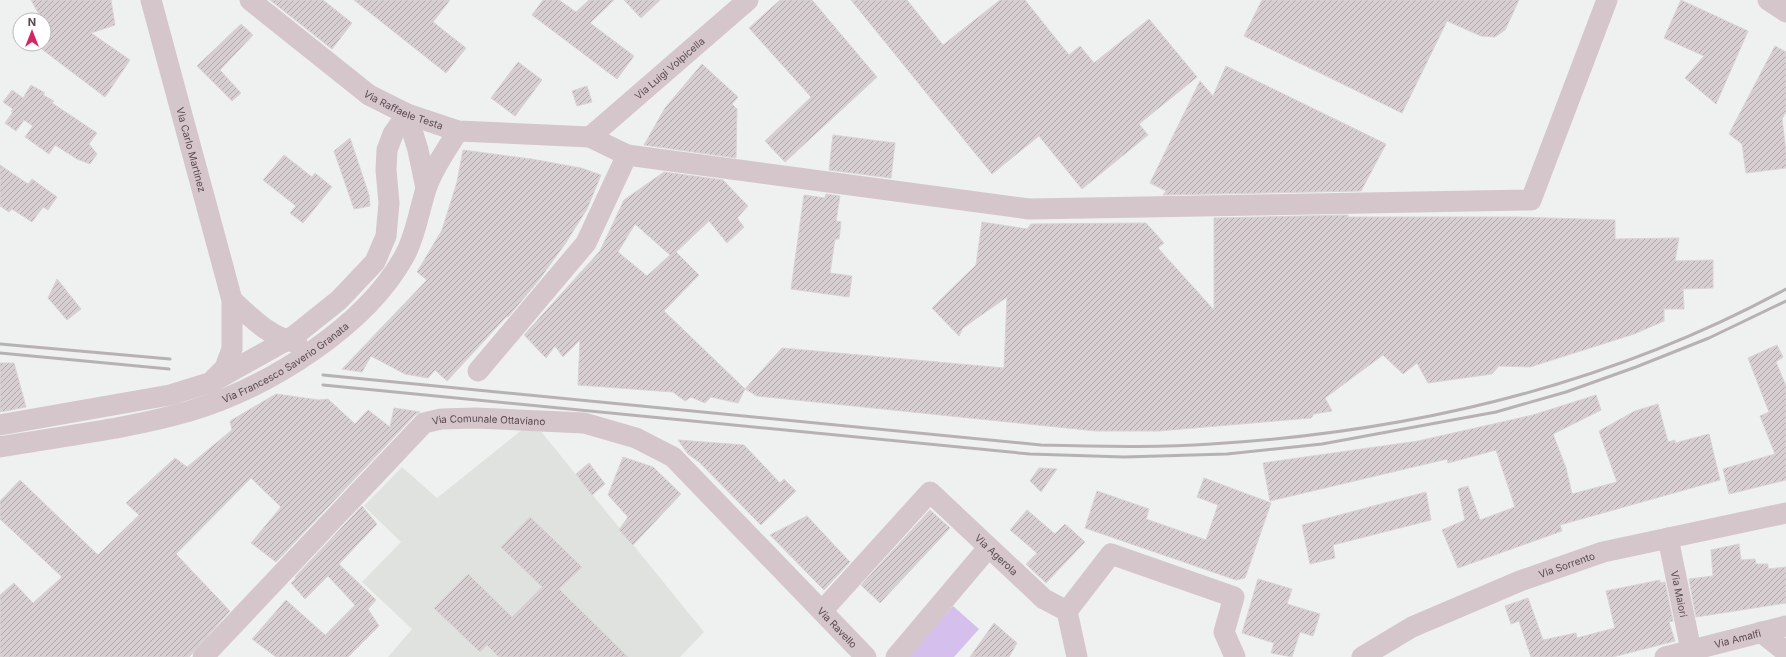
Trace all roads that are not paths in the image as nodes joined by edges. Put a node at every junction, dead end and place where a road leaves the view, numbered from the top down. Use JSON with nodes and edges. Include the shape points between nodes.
{"nodes":[{"id":1,"x":151,"y":0,"type":"edge"},
{"id":2,"x":165,"y":0,"type":"edge"},
{"id":3,"x":250,"y":0,"type":"edge"},
{"id":4,"x":748,"y":0,"type":"edge"},
{"id":5,"x":1607,"y":0,"type":"edge"},
{"id":6,"x":1768,"y":0,"type":"edge"},
{"id":7,"x":1786,"y":12,"type":"edge"},
{"id":8,"x":159,"y":27,"type":"junction"},
{"id":9,"x":406,"y":114,"type":"junction"},
{"id":10,"x":458,"y":131,"type":"junction"},
{"id":11,"x":590,"y":137,"type":"junction"},
{"id":12,"x":627,"y":155,"type":"junction"},
{"id":13,"x":426,"y":188,"type":"junction"},
{"id":14,"x":232,"y":300,"type":"junction"},
{"id":15,"x":286,"y":341,"type":"junction"},
{"id":16,"x":325,"y":343,"type":"junction"},
{"id":17,"x":478,"y":371,"type":"dead end"},
{"id":18,"x":212,"y":382,"type":"junction"},
{"id":19,"x":0,"y":425,"type":"edge"},
{"id":20,"x":0,"y":447,"type":"edge"},
{"id":21,"x":1786,"y":513,"type":"edge"},
{"id":22,"x":1668,"y":538,"type":"junction"},
{"id":23,"x":988,"y":548,"type":"junction"},
{"id":24,"x":816,"y":604,"type":"junction"},
{"id":25,"x":1067,"y":611,"type":"junction"},
{"id":26,"x":1786,"y":626,"type":"edge"},
{"id":27,"x":1761,"y":632,"type":"junction"},
{"id":28,"x":1786,"y":652,"type":"edge"},
{"id":29,"x":1677,"y":655,"type":"edge"},
{"id":30,"x":203,"y":657,"type":"edge"},
{"id":31,"x":866,"y":657,"type":"edge"},
{"id":32,"x":896,"y":657,"type":"edge"},
{"id":33,"x":1077,"y":657,"type":"edge"},
{"id":34,"x":1235,"y":657,"type":"edge"},
{"id":35,"x":1362,"y":657,"type":"edge"}],
"edges":[{"from":1,"to":8,"type":"street","name":"Via Carlo Martinez"},
{"from":2,"to":8,"type":"street"},
{"from":3,"to":9,"type":"street","name":"Via Raffaele Testa","via":[[369,95]]},
{"from":4,"to":11,"type":"street","name":"Via Luigi Volpicella"},
{"from":5,"to":12,"type":"street","via":[[1530,200],[1029,210]]},
{"from":6,"to":7,"type":"street"},
{"from":8,"to":14,"type":"street","name":"Via Carlo Martinez"},
{"from":9,"to":10,"type":"street","name":"Via Raffaele Testa"},
{"from":9,"to":13,"type":"street","via":[[418,150]]},
{"from":9,"to":15,"type":"street","name":"Via Francesco Saverio Granata","via":[[393,134],[387,150],[389,203],[386,236],[375,262],[340,300]]},
{"from":10,"to":11,"type":"street","name":"Via Raffaele Testa"},
{"from":10,"to":13,"type":"street","name":"Via Francesco Saverio Granata","via":[[440,158]]},
{"from":11,"to":12,"type":"street"},
{"from":12,"to":17,"type":"street","via":[[586,243]]},
{"from":13,"to":16,"type":"street","name":"Via Francesco Saverio Granata","via":[[416,229],[405,255],[358,315]]},
{"from":14,"to":15,"type":"street","via":[[266,331]]},
{"from":14,"to":18,"type":"street","name":"Via Carlo Martinez","via":[[232,349],[225,368]]},
{"from":15,"to":16,"type":"street"},
{"from":15,"to":18,"type":"street","name":"Via Francesco Saverio Granata"},
{"from":16,"to":20,"type":"street","name":"Via Francesco Saverio Granata","via":[[310,354],[238,393],[191,410],[153,420]]},
{"from":18,"to":19,"type":"street","name":"Via Francesco Saverio Granata","via":[[170,395]]},
{"from":21,"to":22,"type":"street","name":"Via Sorrento"},
{"from":22,"to":29,"type":"street","name":"Via Maiori"},
{"from":22,"to":35,"type":"street","name":"Via Sorrento","via":[[1603,552],[1520,581],[1412,627]]},
{"from":23,"to":24,"type":"street","name":"Via Agerola","via":[[930,492]]},
{"from":23,"to":25,"type":"street","name":"Via Agerola","via":[[1044,599]]},
{"from":23,"to":32,"type":"street"},
{"from":24,"to":30,"type":"street","name":"Via Comunale Ottaviano","via":[[673,456],[636,438],[584,423],[441,418],[424,423]]},
{"from":24,"to":31,"type":"street","name":"Via Ravello"},
{"from":25,"to":33,"type":"street"},
{"from":25,"to":34,"type":"street","via":[[1111,554],[1234,597],[1224,632]]},
{"from":26,"to":27,"type":"street","name":"Via Amalfi"},
{"from":27,"to":28,"type":"street"},
{"from":27,"to":29,"type":"street","name":"Via Amalfi"}]}
